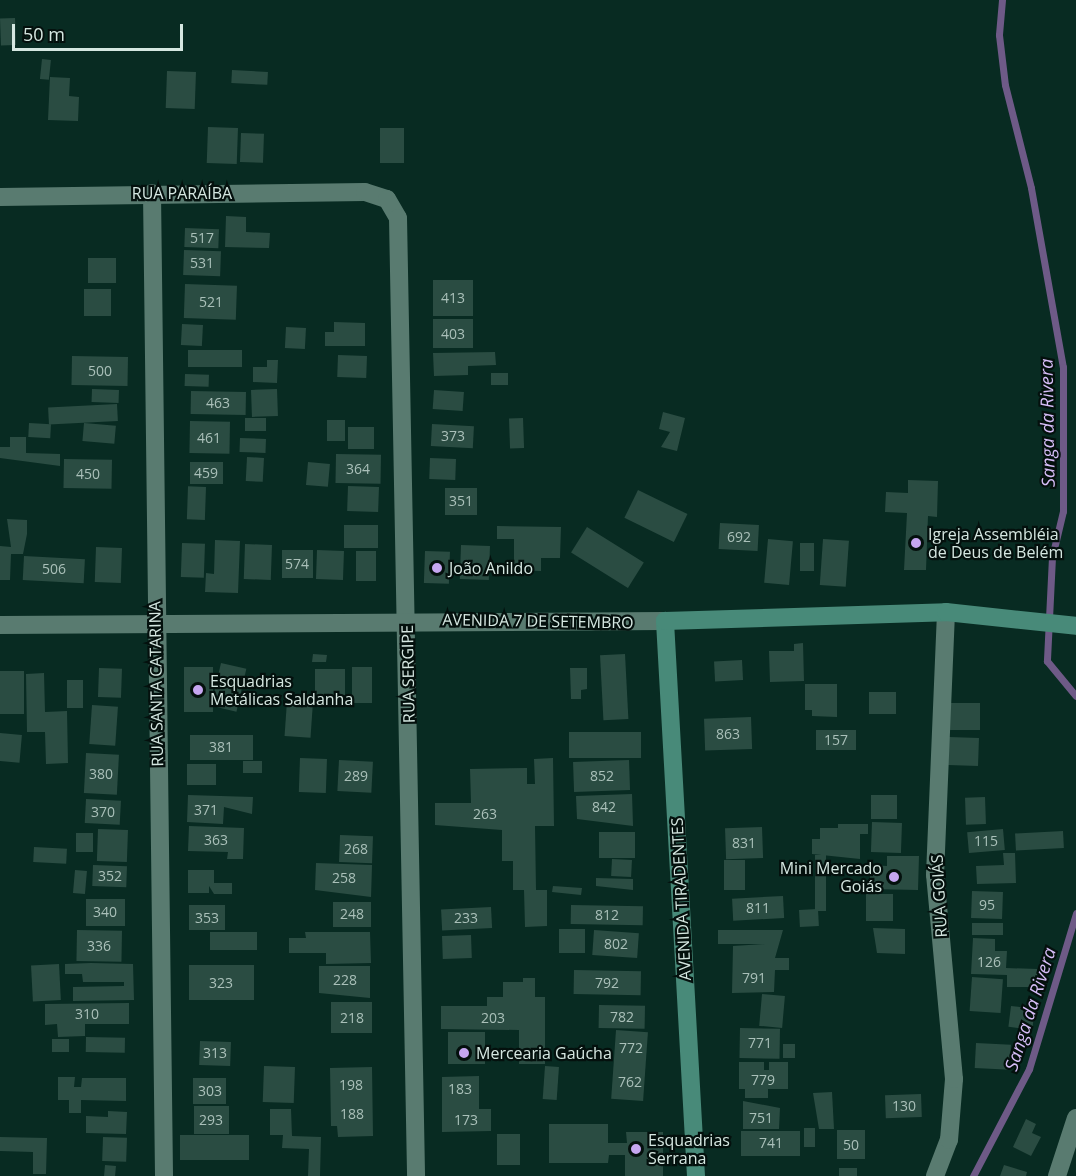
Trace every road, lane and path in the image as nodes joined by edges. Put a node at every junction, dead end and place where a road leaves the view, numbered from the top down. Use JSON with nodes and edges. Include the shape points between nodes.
{"nodes":[{"id":1,"x":365,"y":192,"type":"joint"},
{"id":2,"x":152,"y":193,"type":"junction"},
{"id":3,"x":0,"y":197,"type":"edge"},
{"id":4,"x":946,"y":612,"type":"junction"},
{"id":5,"x":406,"y":619,"type":"junction"},
{"id":6,"x":665,"y":621,"type":"junction"},
{"id":7,"x":155,"y":623,"type":"junction"},
{"id":8,"x":0,"y":625,"type":"edge"},
{"id":9,"x":1076,"y":626,"type":"edge"},
{"id":10,"x":1076,"y":1118,"type":"edge"},
{"id":11,"x":164,"y":1176,"type":"edge"},
{"id":12,"x":416,"y":1176,"type":"edge"},
{"id":13,"x":696,"y":1176,"type":"edge"},
{"id":14,"x":935,"y":1176,"type":"edge"},
{"id":15,"x":1057,"y":1176,"type":"edge"}],
"edges":[{"from":1,"to":2,"type":"street","name":"RUA PARAÍBA"},
{"from":1,"to":5,"type":"street","name":"RUA SERGIPE","via":[[387,199],[398,218]]},
{"from":2,"to":3,"type":"street","name":"RUA PARAÍBA"},
{"from":2,"to":7,"type":"street","name":"RUA SANTA CATARINA"},
{"from":4,"to":6,"type":"street","name":"AVENIDA 7 DE SETEMBRO"},
{"from":4,"to":9,"type":"street","name":"AVENIDA 7 DE SETEMBRO"},
{"from":4,"to":14,"type":"street","name":"RUA GOIÁS","via":[[935,875],[954,1079],[949,1140]]},
{"from":5,"to":6,"type":"street","name":"AVENIDA 7 DE SETEMBRO"},
{"from":5,"to":7,"type":"street","name":"AVENIDA 7 DE SETEMBRO"},
{"from":5,"to":12,"type":"street","name":"RUA SERGIPE"},
{"from":6,"to":13,"type":"street","name":"AVENIDA TIRADENTES"},
{"from":7,"to":8,"type":"street","name":"AVENIDA 7 DE SETEMBRO"},
{"from":7,"to":11,"type":"street","name":"RUA SANTA CATARINA"},
{"from":10,"to":15,"type":"street"}]}
